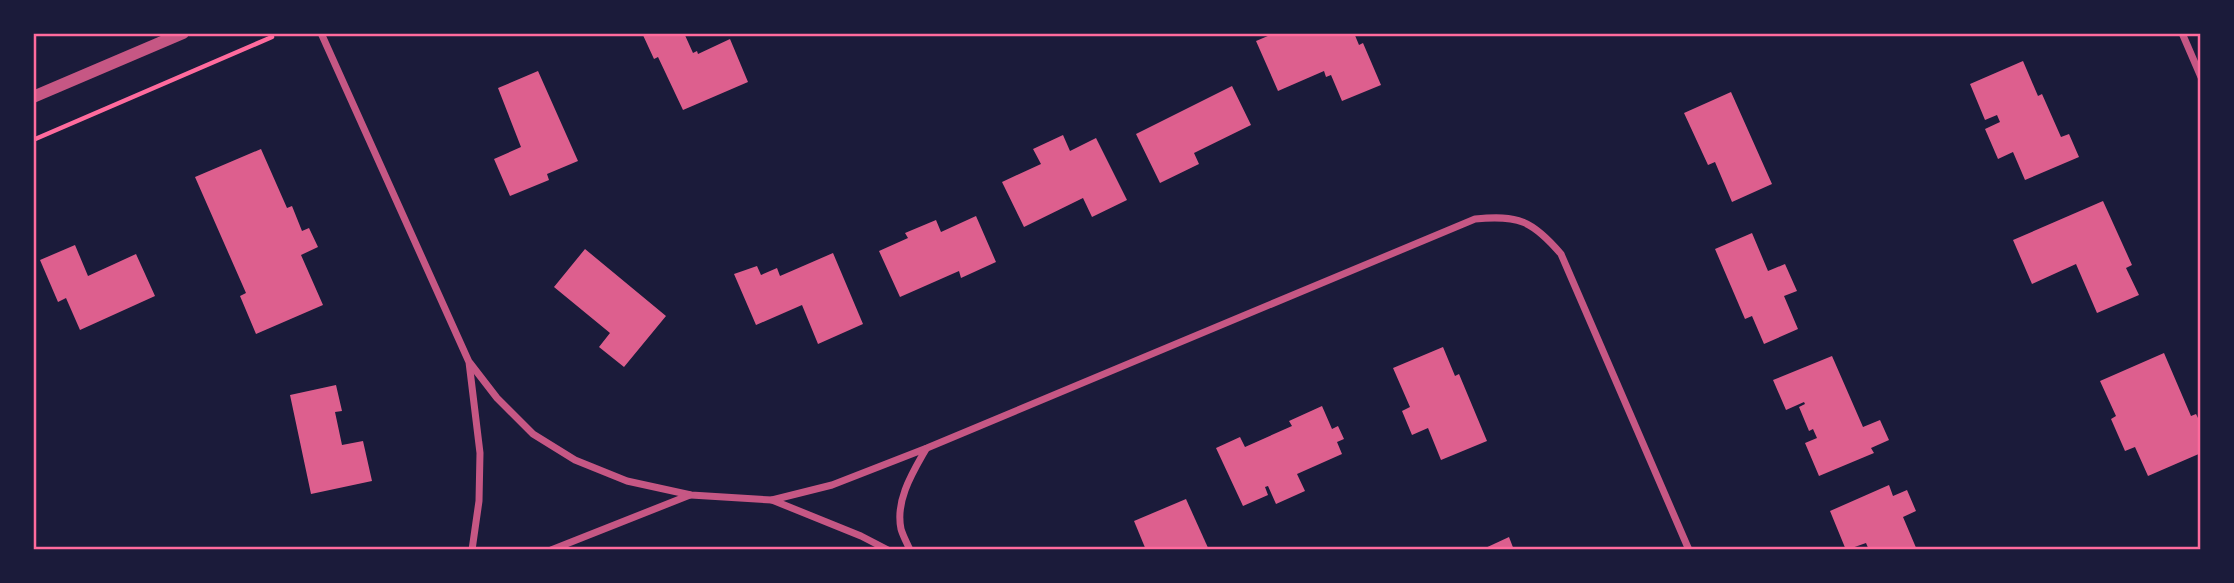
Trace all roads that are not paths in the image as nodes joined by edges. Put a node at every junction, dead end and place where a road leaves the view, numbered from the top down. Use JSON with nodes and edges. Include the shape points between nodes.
{"nodes":[{"id":1,"x":183,"y":33,"type":"edge"},
{"id":2,"x":321,"y":33,"type":"edge"},
{"id":3,"x":2182,"y":33,"type":"edge"},
{"id":4,"x":2201,"y":77,"type":"edge"},
{"id":5,"x":33,"y":97,"type":"edge"},
{"id":6,"x":469,"y":362,"type":"junction"},
{"id":7,"x":927,"y":448,"type":"junction"},
{"id":8,"x":691,"y":495,"type":"junction"},
{"id":9,"x":772,"y":500,"type":"junction"},
{"id":10,"x":472,"y":550,"type":"edge"},
{"id":11,"x":551,"y":550,"type":"edge"},
{"id":12,"x":888,"y":550,"type":"edge"},
{"id":13,"x":910,"y":550,"type":"edge"},
{"id":14,"x":1689,"y":550,"type":"edge"}],
"edges":[{"from":1,"to":5,"type":"street"},
{"from":2,"to":6,"type":"street"},
{"from":3,"to":4,"type":"street"},
{"from":6,"to":8,"type":"street","via":[[533,434],[575,460],[627,481]]},
{"from":6,"to":10,"type":"street","via":[[480,453]]},
{"from":7,"to":9,"type":"street","via":[[832,485]]},
{"from":7,"to":13,"type":"street","via":[[901,509],[901,529]]},
{"from":7,"to":14,"type":"street","via":[[1475,219],[1506,216],[1531,225],[1560,254]]},
{"from":8,"to":9,"type":"street"},
{"from":8,"to":11,"type":"street"},
{"from":9,"to":12,"type":"street"}]}
